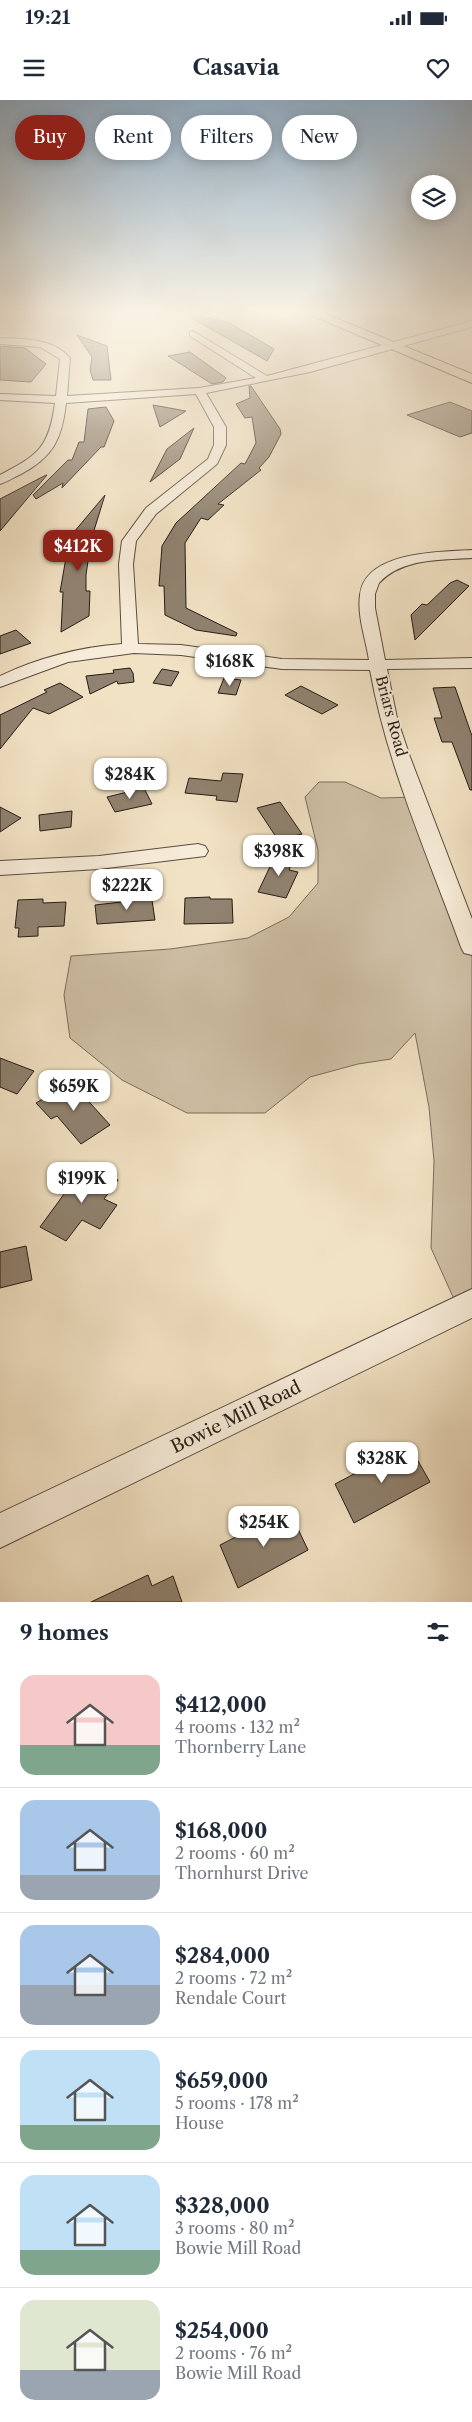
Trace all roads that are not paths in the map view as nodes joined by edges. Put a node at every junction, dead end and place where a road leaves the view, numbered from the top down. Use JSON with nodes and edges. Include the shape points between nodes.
{"nodes":[{"id":1,"x":62,"y":383,"type":"edge"},
{"id":2,"x":243,"y":383,"type":"edge"},
{"id":3,"x":200,"y":391,"type":"junction"},
{"id":4,"x":0,"y":397,"type":"edge"},
{"id":5,"x":60,"y":400,"type":"junction"},
{"id":6,"x":0,"y":480,"type":"edge"},
{"id":7,"x":472,"y":554,"type":"edge"},
{"id":8,"x":130,"y":649,"type":"junction"},
{"id":9,"x":472,"y":663,"type":"edge"},
{"id":10,"x":378,"y":664,"type":"junction"},
{"id":11,"x":0,"y":682,"type":"edge"},
{"id":12,"x":198,"y":851,"type":"dead end"},
{"id":13,"x":0,"y":868,"type":"edge"},
{"id":14,"x":472,"y":947,"type":"edge"},
{"id":15,"x":472,"y":1304,"type":"edge"},
{"id":16,"x":0,"y":1531,"type":"edge"}],
"edges":[{"from":1,"to":5,"type":"street"},
{"from":2,"to":3,"type":"street"},
{"from":3,"to":5,"type":"street"},
{"from":3,"to":8,"type":"street","via":[[220,427],[220,445],[213,461],[150,511],[129,541],[126,558]]},
{"from":4,"to":5,"type":"street"},
{"from":5,"to":6,"type":"street","via":[[50,445],[44,453]]},
{"from":7,"to":10,"type":"street","name":"Briars Road","via":[[411,560],[381,572],[373,580],[367,596]]},
{"from":8,"to":10,"type":"street","via":[[182,650],[283,664]]},
{"from":8,"to":11,"type":"street","via":[[70,656],[41,664]]},
{"from":9,"to":10,"type":"street"},
{"from":10,"to":14,"type":"street","name":"Briars Road","via":[[392,728]]},
{"from":12,"to":13,"type":"street","via":[[112,863]]},
{"from":15,"to":16,"type":"street","name":"Bowie Mill Road"}]}
